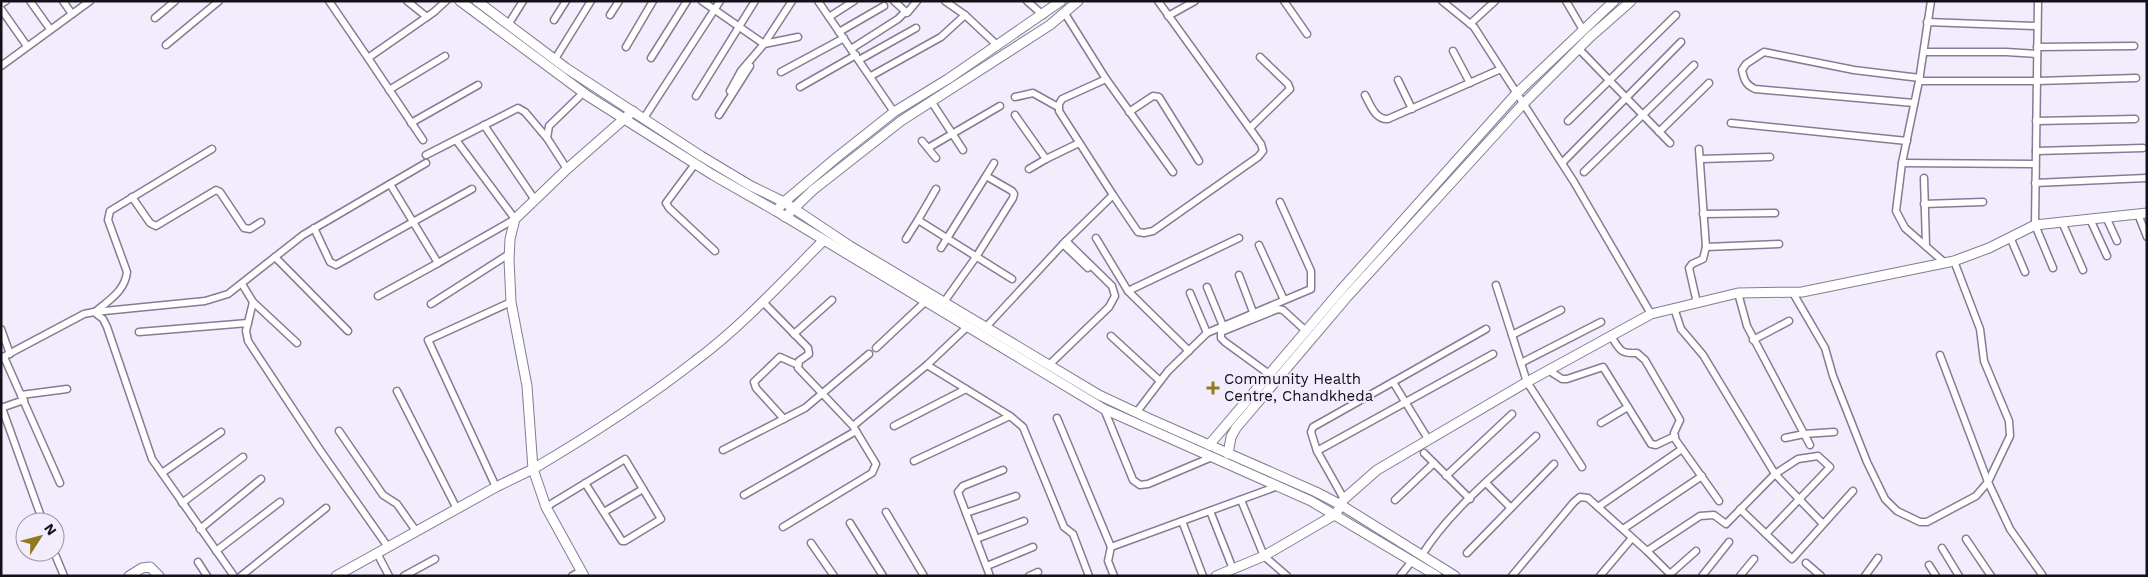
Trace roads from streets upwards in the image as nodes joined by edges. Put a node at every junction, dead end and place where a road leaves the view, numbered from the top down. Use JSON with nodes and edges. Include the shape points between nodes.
{"nodes":[{"id":1,"x":6,"y":1,"type":"edge"},
{"id":2,"x":30,"y":1,"type":"edge"},
{"id":3,"x":63,"y":1,"type":"edge"},
{"id":4,"x":90,"y":1,"type":"edge"},
{"id":5,"x":175,"y":1,"type":"edge"},
{"id":6,"x":219,"y":1,"type":"edge"},
{"id":7,"x":329,"y":1,"type":"edge"},
{"id":8,"x":407,"y":1,"type":"edge"},
{"id":9,"x":446,"y":1,"type":"edge"},
{"id":10,"x":460,"y":1,"type":"edge"},
{"id":11,"x":477,"y":1,"type":"edge"},
{"id":12,"x":523,"y":1,"type":"edge"},
{"id":13,"x":566,"y":1,"type":"edge"},
{"id":14,"x":591,"y":1,"type":"edge"},
{"id":15,"x":619,"y":1,"type":"edge"},
{"id":16,"x":653,"y":1,"type":"edge"},
{"id":17,"x":687,"y":1,"type":"edge"},
{"id":18,"x":702,"y":1,"type":"edge"},
{"id":19,"x":720,"y":1,"type":"edge"},
{"id":20,"x":755,"y":1,"type":"edge"},
{"id":21,"x":792,"y":1,"type":"edge"},
{"id":22,"x":854,"y":1,"type":"edge"},
{"id":23,"x":894,"y":1,"type":"edge"},
{"id":24,"x":918,"y":1,"type":"edge"},
{"id":25,"x":945,"y":1,"type":"edge"},
{"id":26,"x":1027,"y":1,"type":"edge"},
{"id":27,"x":1061,"y":1,"type":"edge"},
{"id":28,"x":1078,"y":1,"type":"edge"},
{"id":29,"x":1158,"y":1,"type":"edge"},
{"id":30,"x":1195,"y":1,"type":"edge"},
{"id":31,"x":1284,"y":1,"type":"edge"},
{"id":32,"x":1442,"y":1,"type":"edge"},
{"id":33,"x":1495,"y":1,"type":"edge"},
{"id":34,"x":1566,"y":1,"type":"edge"},
{"id":35,"x":1614,"y":1,"type":"edge"},
{"id":36,"x":1631,"y":1,"type":"edge"},
{"id":37,"x":1931,"y":1,"type":"edge"},
{"id":38,"x":2038,"y":1,"type":"edge"},
{"id":39,"x":819,"y":2,"type":"edge"},
{"id":40,"x":1,"y":4,"type":"edge"},
{"id":41,"x":884,"y":6,"type":"dead end"},
{"id":42,"x":1,"y":9,"type":"edge"},
{"id":43,"x":715,"y":9,"type":"junction"},
{"id":44,"x":905,"y":12,"type":"junction"},
{"id":45,"x":1064,"y":12,"type":"junction"},
{"id":46,"x":72,"y":14,"type":"junction"},
{"id":47,"x":610,"y":15,"type":"dead end"},
{"id":48,"x":965,"y":15,"type":"junction"},
{"id":49,"x":1043,"y":15,"type":"junction"},
{"id":50,"x":1676,"y":15,"type":"dead end"},
{"id":51,"x":1168,"y":16,"type":"junction"},
{"id":52,"x":427,"y":17,"type":"junction"},
{"id":53,"x":829,"y":17,"type":"junction"},
{"id":54,"x":155,"y":18,"type":"dead end"},
{"id":55,"x":554,"y":20,"type":"dead end"},
{"id":56,"x":1927,"y":22,"type":"junction"},
{"id":57,"x":1470,"y":24,"type":"junction"},
{"id":58,"x":508,"y":25,"type":"junction"},
{"id":59,"x":739,"y":26,"type":"junction"},
{"id":60,"x":2037,"y":26,"type":"junction"},
{"id":61,"x":916,"y":28,"type":"dead end"},
{"id":62,"x":50,"y":29,"type":"junction"},
{"id":63,"x":1583,"y":30,"type":"junction"},
{"id":64,"x":839,"y":32,"type":"junction"},
{"id":65,"x":1307,"y":34,"type":"dead end"},
{"id":66,"x":798,"y":37,"type":"dead end"},
{"id":67,"x":844,"y":38,"type":"junction"},
{"id":68,"x":1681,"y":42,"type":"dead end"},
{"id":69,"x":764,"y":44,"type":"junction"},
{"id":70,"x":166,"y":45,"type":"dead end"},
{"id":71,"x":997,"y":45,"type":"junction"},
{"id":72,"x":27,"y":46,"type":"junction"},
{"id":73,"x":626,"y":46,"type":"dead end"},
{"id":74,"x":2134,"y":46,"type":"dead end"},
{"id":75,"x":1578,"y":48,"type":"junction"},
{"id":76,"x":2037,"y":50,"type":"junction"},
{"id":77,"x":1453,"y":51,"type":"dead end"},
{"id":78,"x":1924,"y":52,"type":"junction"},
{"id":79,"x":855,"y":55,"type":"junction"},
{"id":80,"x":445,"y":56,"type":"dead end"},
{"id":81,"x":1260,"y":57,"type":"dead end"},
{"id":82,"x":368,"y":58,"type":"junction"},
{"id":83,"x":651,"y":58,"type":"dead end"},
{"id":84,"x":555,"y":59,"type":"junction"},
{"id":85,"x":1694,"y":65,"type":"dead end"},
{"id":86,"x":1,"y":66,"type":"edge"},
{"id":87,"x":1501,"y":69,"type":"junction"},
{"id":88,"x":781,"y":72,"type":"dead end"},
{"id":89,"x":871,"y":76,"type":"junction"},
{"id":90,"x":2136,"y":78,"type":"dead end"},
{"id":91,"x":1106,"y":79,"type":"junction"},
{"id":92,"x":1920,"y":79,"type":"junction"},
{"id":93,"x":1398,"y":80,"type":"dead end"},
{"id":94,"x":1609,"y":80,"type":"junction"},
{"id":95,"x":2036,"y":81,"type":"junction"},
{"id":96,"x":1470,"y":83,"type":"junction"},
{"id":97,"x":1710,"y":83,"type":"dead end"},
{"id":98,"x":478,"y":85,"type":"dead end"},
{"id":99,"x":800,"y":86,"type":"dead end"},
{"id":100,"x":389,"y":90,"type":"junction"},
{"id":101,"x":730,"y":91,"type":"dead end"},
{"id":102,"x":583,"y":93,"type":"junction"},
{"id":103,"x":1516,"y":94,"type":"junction"},
{"id":104,"x":1365,"y":95,"type":"dead end"},
{"id":105,"x":696,"y":96,"type":"dead end"},
{"id":106,"x":1015,"y":98,"type":"dead end"},
{"id":107,"x":1625,"y":98,"type":"junction"},
{"id":108,"x":931,"y":101,"type":"junction"},
{"id":109,"x":1914,"y":103,"type":"junction"},
{"id":110,"x":1523,"y":104,"type":"junction"},
{"id":111,"x":1000,"y":106,"type":"dead end"},
{"id":112,"x":1058,"y":107,"type":"junction"},
{"id":113,"x":1412,"y":109,"type":"junction"},
{"id":114,"x":633,"y":111,"type":"junction"},
{"id":115,"x":894,"y":112,"type":"junction"},
{"id":116,"x":1130,"y":112,"type":"junction"},
{"id":117,"x":719,"y":115,"type":"dead end"},
{"id":118,"x":1015,"y":115,"type":"dead end"},
{"id":119,"x":1643,"y":116,"type":"junction"},
{"id":120,"x":624,"y":118,"type":"junction"},
{"id":121,"x":644,"y":118,"type":"junction"},
{"id":122,"x":2135,"y":119,"type":"dead end"},
{"id":123,"x":1568,"y":121,"type":"dead end"},
{"id":124,"x":2036,"y":121,"type":"junction"},
{"id":125,"x":412,"y":123,"type":"junction"},
{"id":126,"x":1731,"y":123,"type":"dead end"},
{"id":127,"x":484,"y":125,"type":"junction"},
{"id":128,"x":1250,"y":128,"type":"junction"},
{"id":129,"x":1659,"y":132,"type":"junction"},
{"id":130,"x":953,"y":134,"type":"junction"},
{"id":131,"x":547,"y":138,"type":"junction"},
{"id":132,"x":423,"y":140,"type":"dead end"},
{"id":133,"x":456,"y":140,"type":"junction"},
{"id":134,"x":922,"y":140,"type":"dead end"},
{"id":135,"x":1907,"y":141,"type":"junction"},
{"id":136,"x":1079,"y":143,"type":"junction"},
{"id":137,"x":1670,"y":144,"type":"dead end"},
{"id":138,"x":928,"y":148,"type":"junction"},
{"id":139,"x":2142,"y":148,"type":"dead end"},
{"id":140,"x":212,"y":149,"type":"dead end"},
{"id":141,"x":1698,"y":149,"type":"dead end"},
{"id":142,"x":963,"y":150,"type":"dead end"},
{"id":143,"x":2036,"y":151,"type":"junction"},
{"id":144,"x":426,"y":155,"type":"dead end"},
{"id":145,"x":1770,"y":157,"type":"dead end"},
{"id":146,"x":936,"y":158,"type":"dead end"},
{"id":147,"x":1046,"y":159,"type":"junction"},
{"id":148,"x":1700,"y":159,"type":"junction"},
{"id":149,"x":1199,"y":161,"type":"dead end"},
{"id":150,"x":426,"y":163,"type":"dead end"},
{"id":151,"x":994,"y":163,"type":"dead end"},
{"id":152,"x":1562,"y":163,"type":"junction"},
{"id":153,"x":1902,"y":163,"type":"junction"},
{"id":154,"x":695,"y":164,"type":"junction"},
{"id":155,"x":2036,"y":164,"type":"junction"},
{"id":156,"x":567,"y":169,"type":"junction"},
{"id":157,"x":1029,"y":169,"type":"dead end"},
{"id":158,"x":1173,"y":172,"type":"dead end"},
{"id":159,"x":1584,"y":172,"type":"dead end"},
{"id":160,"x":986,"y":176,"type":"junction"},
{"id":161,"x":1924,"y":178,"type":"dead end"},
{"id":162,"x":2146,"y":178,"type":"edge"},
{"id":163,"x":2035,"y":183,"type":"junction"},
{"id":164,"x":390,"y":184,"type":"junction"},
{"id":165,"x":472,"y":189,"type":"dead end"},
{"id":166,"x":936,"y":189,"type":"dead end"},
{"id":167,"x":1113,"y":195,"type":"junction"},
{"id":168,"x":132,"y":197,"type":"junction"},
{"id":169,"x":535,"y":200,"type":"junction"},
{"id":170,"x":784,"y":202,"type":"junction"},
{"id":171,"x":1280,"y":202,"type":"dead end"},
{"id":172,"x":1983,"y":202,"type":"dead end"},
{"id":173,"x":1924,"y":204,"type":"junction"},
{"id":174,"x":794,"y":208,"type":"junction"},
{"id":175,"x":776,"y":211,"type":"junction"},
{"id":176,"x":1775,"y":213,"type":"dead end"},
{"id":177,"x":2142,"y":213,"type":"edge"},
{"id":178,"x":1703,"y":214,"type":"junction"},
{"id":179,"x":785,"y":217,"type":"junction"},
{"id":180,"x":2106,"y":217,"type":"junction"},
{"id":181,"x":2090,"y":219,"type":"junction"},
{"id":182,"x":515,"y":220,"type":"junction"},
{"id":183,"x":918,"y":220,"type":"junction"},
{"id":184,"x":412,"y":221,"type":"junction"},
{"id":185,"x":261,"y":222,"type":"dead end"},
{"id":186,"x":2062,"y":222,"type":"junction"},
{"id":187,"x":2035,"y":225,"type":"junction"},
{"id":188,"x":314,"y":228,"type":"junction"},
{"id":189,"x":2147,"y":237,"type":"edge"},
{"id":190,"x":947,"y":238,"type":"junction"},
{"id":191,"x":1096,"y":238,"type":"dead end"},
{"id":192,"x":1240,"y":238,"type":"dead end"},
{"id":193,"x":2010,"y":238,"type":"junction"},
{"id":194,"x":906,"y":239,"type":"dead end"},
{"id":195,"x":823,"y":241,"type":"junction"},
{"id":196,"x":2117,"y":241,"type":"dead end"},
{"id":197,"x":1064,"y":242,"type":"junction"},
{"id":198,"x":1779,"y":244,"type":"dead end"},
{"id":199,"x":1259,"y":245,"type":"dead end"},
{"id":200,"x":1706,"y":246,"type":"junction"},
{"id":201,"x":1926,"y":246,"type":"junction"},
{"id":202,"x":941,"y":248,"type":"dead end"},
{"id":203,"x":715,"y":251,"type":"dead end"},
{"id":204,"x":510,"y":254,"type":"junction"},
{"id":205,"x":2106,"y":256,"type":"dead end"},
{"id":206,"x":275,"y":257,"type":"junction"},
{"id":207,"x":976,"y":257,"type":"junction"},
{"id":208,"x":1950,"y":262,"type":"junction"},
{"id":209,"x":438,"y":263,"type":"junction"},
{"id":210,"x":1088,"y":268,"type":"dead end"},
{"id":211,"x":2053,"y":268,"type":"dead end"},
{"id":212,"x":2083,"y":270,"type":"dead end"},
{"id":213,"x":2025,"y":272,"type":"dead end"},
{"id":214,"x":1238,"y":275,"type":"dead end"},
{"id":215,"x":1012,"y":279,"type":"dead end"},
{"id":216,"x":242,"y":284,"type":"junction"},
{"id":217,"x":1496,"y":285,"type":"dead end"},
{"id":218,"x":1207,"y":287,"type":"dead end"},
{"id":219,"x":1128,"y":291,"type":"junction"},
{"id":220,"x":1190,"y":293,"type":"dead end"},
{"id":221,"x":1793,"y":293,"type":"junction"},
{"id":222,"x":1738,"y":294,"type":"junction"},
{"id":223,"x":378,"y":296,"type":"dead end"},
{"id":224,"x":832,"y":300,"type":"dead end"},
{"id":225,"x":1284,"y":300,"type":"junction"},
{"id":226,"x":253,"y":302,"type":"junction"},
{"id":227,"x":511,"y":302,"type":"junction"},
{"id":228,"x":763,"y":302,"type":"junction"},
{"id":229,"x":925,"y":302,"type":"junction"},
{"id":230,"x":944,"y":302,"type":"junction"},
{"id":231,"x":1697,"y":303,"type":"junction"},
{"id":232,"x":431,"y":304,"type":"dead end"},
{"id":233,"x":1674,"y":308,"type":"junction"},
{"id":234,"x":1561,"y":310,"type":"dead end"},
{"id":235,"x":94,"y":312,"type":"junction"},
{"id":236,"x":1253,"y":312,"type":"junction"},
{"id":237,"x":1651,"y":314,"type":"junction"},
{"id":238,"x":1789,"y":320,"type":"dead end"},
{"id":239,"x":1601,"y":322,"type":"dead end"},
{"id":240,"x":248,"y":323,"type":"junction"},
{"id":241,"x":1223,"y":326,"type":"junction"},
{"id":242,"x":967,"y":327,"type":"junction"},
{"id":243,"x":986,"y":327,"type":"junction"},
{"id":244,"x":1,"y":329,"type":"edge"},
{"id":245,"x":1486,"y":329,"type":"dead end"},
{"id":246,"x":348,"y":331,"type":"dead end"},
{"id":247,"x":1306,"y":331,"type":"junction"},
{"id":248,"x":139,"y":332,"type":"dead end"},
{"id":249,"x":1207,"y":333,"type":"junction"},
{"id":250,"x":794,"y":334,"type":"junction"},
{"id":251,"x":1512,"y":335,"type":"junction"},
{"id":252,"x":1111,"y":336,"type":"dead end"},
{"id":253,"x":1611,"y":336,"type":"junction"},
{"id":254,"x":1753,"y":340,"type":"junction"},
{"id":255,"x":297,"y":343,"type":"dead end"},
{"id":256,"x":876,"y":348,"type":"dead end"},
{"id":257,"x":1189,"y":350,"type":"junction"},
{"id":258,"x":869,"y":354,"type":"dead end"},
{"id":259,"x":1493,"y":354,"type":"dead end"},
{"id":260,"x":1940,"y":355,"type":"dead end"},
{"id":261,"x":5,"y":356,"type":"edge"},
{"id":262,"x":1521,"y":363,"type":"junction"},
{"id":263,"x":1050,"y":364,"type":"junction"},
{"id":264,"x":798,"y":365,"type":"junction"},
{"id":265,"x":927,"y":365,"type":"junction"},
{"id":266,"x":1548,"y":370,"type":"junction"},
{"id":267,"x":1269,"y":374,"type":"junction"},
{"id":268,"x":1160,"y":381,"type":"junction"},
{"id":269,"x":1393,"y":382,"type":"junction"},
{"id":270,"x":1527,"y":382,"type":"junction"},
{"id":271,"x":67,"y":389,"type":"dead end"},
{"id":272,"x":966,"y":389,"type":"junction"},
{"id":273,"x":396,"y":391,"type":"dead end"},
{"id":274,"x":824,"y":394,"type":"junction"},
{"id":275,"x":23,"y":397,"type":"junction"},
{"id":276,"x":1406,"y":402,"type":"junction"},
{"id":277,"x":1628,"y":407,"type":"junction"},
{"id":278,"x":2,"y":408,"type":"edge"},
{"id":279,"x":1104,"y":409,"type":"junction"},
{"id":280,"x":1136,"y":413,"type":"junction"},
{"id":281,"x":1512,"y":414,"type":"dead end"},
{"id":282,"x":1010,"y":416,"type":"junction"},
{"id":283,"x":1057,"y":418,"type":"dead end"},
{"id":284,"x":784,"y":419,"type":"junction"},
{"id":285,"x":1601,"y":423,"type":"dead end"},
{"id":286,"x":894,"y":426,"type":"dead end"},
{"id":287,"x":854,"y":429,"type":"junction"},
{"id":288,"x":339,"y":431,"type":"dead end"},
{"id":289,"x":221,"y":432,"type":"dead end"},
{"id":290,"x":1834,"y":432,"type":"dead end"},
{"id":291,"x":1804,"y":434,"type":"junction"},
{"id":292,"x":1536,"y":436,"type":"dead end"},
{"id":293,"x":1675,"y":436,"type":"junction"},
{"id":294,"x":1785,"y":438,"type":"dead end"},
{"id":295,"x":1428,"y":439,"type":"junction"},
{"id":296,"x":1209,"y":445,"type":"junction"},
{"id":297,"x":1810,"y":445,"type":"dead end"},
{"id":298,"x":1682,"y":449,"type":"junction"},
{"id":299,"x":722,"y":450,"type":"dead end"},
{"id":300,"x":1316,"y":450,"type":"junction"},
{"id":301,"x":1424,"y":453,"type":"dead end"},
{"id":302,"x":1228,"y":454,"type":"junction"},
{"id":303,"x":242,"y":457,"type":"dead end"},
{"id":304,"x":1212,"y":457,"type":"junction"},
{"id":305,"x":914,"y":461,"type":"dead end"},
{"id":306,"x":1434,"y":463,"type":"junction"},
{"id":307,"x":1554,"y":464,"type":"dead end"},
{"id":308,"x":1582,"y":467,"type":"dead end"},
{"id":309,"x":533,"y":469,"type":"junction"},
{"id":310,"x":1003,"y":470,"type":"dead end"},
{"id":311,"x":162,"y":473,"type":"junction"},
{"id":312,"x":1774,"y":474,"type":"junction"},
{"id":313,"x":1446,"y":476,"type":"junction"},
{"id":314,"x":1702,"y":476,"type":"junction"},
{"id":315,"x":261,"y":480,"type":"dead end"},
{"id":316,"x":1988,"y":482,"type":"junction"},
{"id":317,"x":60,"y":483,"type":"dead end"},
{"id":318,"x":585,"y":483,"type":"junction"},
{"id":319,"x":1486,"y":483,"type":"junction"},
{"id":320,"x":1278,"y":486,"type":"junction"},
{"id":321,"x":496,"y":487,"type":"junction"},
{"id":322,"x":643,"y":489,"type":"junction"},
{"id":323,"x":1853,"y":491,"type":"dead end"},
{"id":324,"x":744,"y":495,"type":"dead end"},
{"id":325,"x":1016,"y":496,"type":"dead end"},
{"id":326,"x":1470,"y":499,"type":"junction"},
{"id":327,"x":1799,"y":499,"type":"junction"},
{"id":328,"x":1240,"y":500,"type":"junction"},
{"id":329,"x":1395,"y":500,"type":"dead end"},
{"id":330,"x":1719,"y":501,"type":"dead end"},
{"id":331,"x":182,"y":502,"type":"junction"},
{"id":332,"x":280,"y":502,"type":"dead end"},
{"id":333,"x":1343,"y":502,"type":"junction"},
{"id":334,"x":546,"y":507,"type":"junction"},
{"id":335,"x":1598,"y":507,"type":"junction"},
{"id":336,"x":326,"y":508,"type":"dead end"},
{"id":337,"x":1511,"y":508,"type":"junction"},
{"id":338,"x":457,"y":509,"type":"junction"},
{"id":339,"x":1740,"y":509,"type":"junction"},
{"id":340,"x":1210,"y":511,"type":"junction"},
{"id":341,"x":38,"y":512,"type":"edge"},
{"id":342,"x":604,"y":512,"type":"junction"},
{"id":343,"x":886,"y":512,"type":"dead end"},
{"id":344,"x":966,"y":513,"type":"junction"},
{"id":345,"x":1336,"y":514,"type":"junction"},
{"id":346,"x":1024,"y":521,"type":"dead end"},
{"id":347,"x":1182,"y":522,"type":"junction"},
{"id":348,"x":850,"y":523,"type":"dead end"},
{"id":349,"x":1823,"y":524,"type":"junction"},
{"id":350,"x":783,"y":527,"type":"dead end"},
{"id":351,"x":200,"y":529,"type":"junction"},
{"id":352,"x":1623,"y":529,"type":"junction"},
{"id":353,"x":416,"y":531,"type":"junction"},
{"id":354,"x":1766,"y":534,"type":"junction"},
{"id":355,"x":1632,"y":538,"type":"junction"},
{"id":356,"x":976,"y":539,"type":"junction"},
{"id":357,"x":1966,"y":539,"type":"dead end"},
{"id":358,"x":1729,"y":542,"type":"dead end"},
{"id":359,"x":811,"y":543,"type":"dead end"},
{"id":360,"x":388,"y":547,"type":"junction"},
{"id":361,"x":1033,"y":547,"type":"dead end"},
{"id":362,"x":1110,"y":547,"type":"junction"},
{"id":363,"x":1942,"y":548,"type":"dead end"},
{"id":364,"x":216,"y":551,"type":"junction"},
{"id":365,"x":1648,"y":551,"type":"junction"},
{"id":366,"x":1696,"y":551,"type":"dead end"},
{"id":367,"x":377,"y":553,"type":"junction"},
{"id":368,"x":1467,"y":553,"type":"dead end"},
{"id":369,"x":1422,"y":555,"type":"junction"},
{"id":370,"x":1264,"y":556,"type":"junction"},
{"id":371,"x":1878,"y":558,"type":"dead end"},
{"id":372,"x":435,"y":559,"type":"dead end"},
{"id":373,"x":1754,"y":559,"type":"dead end"},
{"id":374,"x":1412,"y":561,"type":"junction"},
{"id":375,"x":58,"y":562,"type":"edge"},
{"id":376,"x":198,"y":562,"type":"dead end"},
{"id":377,"x":1806,"y":563,"type":"dead end"},
{"id":378,"x":1929,"y":565,"type":"dead end"},
{"id":379,"x":986,"y":566,"type":"junction"},
{"id":380,"x":1233,"y":569,"type":"junction"},
{"id":381,"x":1038,"y":572,"type":"dead end"},
{"id":382,"x":582,"y":573,"type":"edge"},
{"id":383,"x":64,"y":576,"type":"edge"},
{"id":384,"x":129,"y":576,"type":"edge"},
{"id":385,"x":159,"y":576,"type":"edge"},
{"id":386,"x":206,"y":576,"type":"edge"},
{"id":387,"x":234,"y":576,"type":"edge"},
{"id":388,"x":241,"y":576,"type":"edge"},
{"id":389,"x":336,"y":576,"type":"edge"},
{"id":390,"x":390,"y":576,"type":"edge"},
{"id":391,"x":404,"y":576,"type":"edge"},
{"id":392,"x":572,"y":576,"type":"edge"},
{"id":393,"x":834,"y":576,"type":"edge"},
{"id":394,"x":883,"y":576,"type":"edge"},
{"id":395,"x":924,"y":576,"type":"edge"},
{"id":396,"x":990,"y":576,"type":"edge"},
{"id":397,"x":1028,"y":576,"type":"edge"},
{"id":398,"x":1089,"y":576,"type":"edge"},
{"id":399,"x":1114,"y":576,"type":"edge"},
{"id":400,"x":1203,"y":576,"type":"edge"},
{"id":401,"x":1216,"y":576,"type":"edge"},
{"id":402,"x":1287,"y":576,"type":"edge"},
{"id":403,"x":1400,"y":576,"type":"edge"},
{"id":404,"x":1437,"y":576,"type":"edge"},
{"id":405,"x":1455,"y":576,"type":"edge"},
{"id":406,"x":1512,"y":576,"type":"edge"},
{"id":407,"x":1600,"y":576,"type":"edge"},
{"id":408,"x":1702,"y":576,"type":"edge"},
{"id":409,"x":1740,"y":576,"type":"edge"},
{"id":410,"x":1822,"y":576,"type":"edge"},
{"id":411,"x":1865,"y":576,"type":"edge"},
{"id":412,"x":1936,"y":576,"type":"edge"},
{"id":413,"x":1959,"y":576,"type":"edge"},
{"id":414,"x":1991,"y":576,"type":"edge"},
{"id":415,"x":2043,"y":576,"type":"edge"}],
"edges":[{"from":1,"to":40,"type":"street"},
{"from":2,"to":62,"type":"street"},
{"from":3,"to":46,"type":"street"},
{"from":4,"to":46,"type":"street"},
{"from":5,"to":54,"type":"street"},
{"from":6,"to":70,"type":"street"},
{"from":7,"to":82,"type":"street"},
{"from":8,"to":52,"type":"street"},
{"from":9,"to":52,"type":"street"},
{"from":10,"to":102,"type":"street"},
{"from":11,"to":58,"type":"street"},
{"from":12,"to":58,"type":"street"},
{"from":13,"to":55,"type":"street"},
{"from":14,"to":84,"type":"street"},
{"from":15,"to":47,"type":"street"},
{"from":16,"to":73,"type":"street"},
{"from":17,"to":83,"type":"street"},
{"from":18,"to":43,"type":"street"},
{"from":19,"to":43,"type":"street"},
{"from":20,"to":59,"type":"street"},
{"from":21,"to":69,"type":"street"},
{"from":22,"to":53,"type":"street"},
{"from":23,"to":44,"type":"street"},
{"from":24,"to":44,"type":"street","via":[[909,12]]},
{"from":25,"to":48,"type":"street"},
{"from":26,"to":49,"type":"street"},
{"from":27,"to":49,"type":"street"},
{"from":28,"to":45,"type":"street"},
{"from":29,"to":51,"type":"street"},
{"from":30,"to":51,"type":"street"},
{"from":31,"to":65,"type":"street"},
{"from":32,"to":57,"type":"street"},
{"from":33,"to":57,"type":"street"},
{"from":34,"to":63,"type":"street"},
{"from":35,"to":63,"type":"street"},
{"from":36,"to":75,"type":"street"},
{"from":37,"to":56,"type":"street"},
{"from":38,"to":60,"type":"street"},
{"from":39,"to":53,"type":"street"},
{"from":41,"to":64,"type":"street"},
{"from":42,"to":72,"type":"street"},
{"from":43,"to":59,"type":"street"},
{"from":43,"to":121,"type":"street"},
{"from":44,"to":79,"type":"street"},
{"from":45,"to":91,"type":"street"},
{"from":45,"to":108,"type":"street","via":[[1050,25]]},
{"from":46,"to":62,"type":"street"},
{"from":48,"to":71,"type":"street"},
{"from":48,"to":89,"type":"street","via":[[941,37]]},
{"from":49,"to":71,"type":"street"},
{"from":50,"to":94,"type":"street"},
{"from":51,"to":128,"type":"street"},
{"from":52,"to":82,"type":"street"},
{"from":53,"to":64,"type":"street"},
{"from":56,"to":60,"type":"street"},
{"from":56,"to":78,"type":"street"},
{"from":57,"to":87,"type":"street"},
{"from":58,"to":84,"type":"street"},
{"from":59,"to":69,"type":"street"},
{"from":59,"to":105,"type":"street"},
{"from":60,"to":76,"type":"street"},
{"from":61,"to":79,"type":"street"},
{"from":62,"to":72,"type":"street"},
{"from":63,"to":103,"type":"street"},
{"from":64,"to":67,"type":"street"},
{"from":66,"to":69,"type":"street"},
{"from":67,"to":79,"type":"street"},
{"from":67,"to":88,"type":"street"},
{"from":68,"to":107,"type":"street"},
{"from":69,"to":101,"type":"street"},
{"from":69,"to":117,"type":"street"},
{"from":71,"to":115,"type":"street"},
{"from":72,"to":86,"type":"street"},
{"from":74,"to":76,"type":"street"},
{"from":75,"to":94,"type":"street"},
{"from":75,"to":110,"type":"street"},
{"from":76,"to":78,"type":"street"},
{"from":76,"to":95,"type":"street"},
{"from":77,"to":96,"type":"street"},
{"from":78,"to":92,"type":"street"},
{"from":79,"to":89,"type":"street"},
{"from":79,"to":99,"type":"street"},
{"from":80,"to":100,"type":"street"},
{"from":81,"to":128,"type":"street","via":[[1290,89]]},
{"from":82,"to":100,"type":"street"},
{"from":84,"to":114,"type":"street"},
{"from":85,"to":119,"type":"street"},
{"from":87,"to":96,"type":"street"},
{"from":87,"to":103,"type":"street"},
{"from":89,"to":115,"type":"street"},
{"from":90,"to":95,"type":"street"},
{"from":91,"to":112,"type":"street","via":[[1062,99]]},
{"from":91,"to":116,"type":"street"},
{"from":92,"to":95,"type":"street"},
{"from":92,"to":109,"type":"street"},
{"from":92,"to":109,"type":"street","via":[[1764,52],[1742,70],[1748,85],[1755,89]]},
{"from":93,"to":113,"type":"street"},
{"from":94,"to":107,"type":"street"},
{"from":94,"to":123,"type":"street"},
{"from":95,"to":124,"type":"street"},
{"from":96,"to":113,"type":"street"},
{"from":97,"to":129,"type":"street"},
{"from":98,"to":125,"type":"street"},
{"from":100,"to":125,"type":"street"},
{"from":102,"to":120,"type":"street"},
{"from":102,"to":131,"type":"street","via":[[549,126]]},
{"from":103,"to":110,"type":"street"},
{"from":103,"to":247,"type":"street"},
{"from":104,"to":113,"type":"street","via":[[1382,120]]},
{"from":106,"to":112,"type":"street","via":[[1033,93]]},
{"from":107,"to":119,"type":"street"},
{"from":107,"to":152,"type":"street"},
{"from":108,"to":130,"type":"street"},
{"from":108,"to":174,"type":"street","via":[[900,120]]},
{"from":109,"to":135,"type":"street"},
{"from":110,"to":152,"type":"street"},
{"from":110,"to":302,"type":"street","via":[[1347,297],[1249,411],[1231,437]]},
{"from":111,"to":130,"type":"street"},
{"from":112,"to":136,"type":"street"},
{"from":114,"to":120,"type":"street"},
{"from":114,"to":121,"type":"street"},
{"from":115,"to":170,"type":"street"},
{"from":116,"to":149,"type":"street","via":[[1153,96],[1159,97]]},
{"from":116,"to":158,"type":"street"},
{"from":118,"to":147,"type":"street"},
{"from":119,"to":129,"type":"street"},
{"from":119,"to":159,"type":"street"},
{"from":120,"to":154,"type":"street"},
{"from":120,"to":156,"type":"street"},
{"from":121,"to":170,"type":"street","via":[[751,186]]},
{"from":122,"to":124,"type":"street"},
{"from":124,"to":143,"type":"street"},
{"from":125,"to":132,"type":"street"},
{"from":126,"to":135,"type":"street"},
{"from":127,"to":131,"type":"street","via":[[518,108]]},
{"from":127,"to":133,"type":"street"},
{"from":127,"to":169,"type":"street"},
{"from":128,"to":167,"type":"street","via":[[1263,151],[1258,158],[1153,231],[1138,232]]},
{"from":129,"to":137,"type":"street"},
{"from":130,"to":138,"type":"street"},
{"from":130,"to":142,"type":"street"},
{"from":131,"to":156,"type":"street"},
{"from":133,"to":144,"type":"street"},
{"from":133,"to":182,"type":"street"},
{"from":134,"to":138,"type":"street"},
{"from":135,"to":153,"type":"street"},
{"from":136,"to":147,"type":"street"},
{"from":136,"to":167,"type":"street"},
{"from":138,"to":146,"type":"street"},
{"from":139,"to":143,"type":"street"},
{"from":140,"to":168,"type":"street"},
{"from":141,"to":148,"type":"street"},
{"from":143,"to":155,"type":"street"},
{"from":145,"to":148,"type":"street"},
{"from":147,"to":157,"type":"street"},
{"from":148,"to":178,"type":"street"},
{"from":150,"to":164,"type":"street"},
{"from":151,"to":160,"type":"street"},
{"from":152,"to":237,"type":"street"},
{"from":153,"to":155,"type":"street"},
{"from":153,"to":201,"type":"street","via":[[1896,211],[1905,228]]},
{"from":154,"to":175,"type":"street"},
{"from":154,"to":203,"type":"street","via":[[666,202]]},
{"from":155,"to":163,"type":"street"},
{"from":156,"to":169,"type":"street"},
{"from":160,"to":190,"type":"street"},
{"from":160,"to":207,"type":"street","via":[[1014,194]]},
{"from":161,"to":173,"type":"street"},
{"from":162,"to":163,"type":"street"},
{"from":163,"to":187,"type":"street"},
{"from":164,"to":184,"type":"street"},
{"from":164,"to":188,"type":"street"},
{"from":165,"to":184,"type":"street"},
{"from":166,"to":183,"type":"street"},
{"from":167,"to":197,"type":"street"},
{"from":168,"to":185,"type":"street","via":[[154,226],[216,190],[244,228],[250,229]]},
{"from":168,"to":235,"type":"street","via":[[110,211],[108,220],[127,272],[124,287]]},
{"from":169,"to":182,"type":"street"},
{"from":170,"to":174,"type":"street"},
{"from":170,"to":175,"type":"street"},
{"from":171,"to":225,"type":"street","via":[[1311,272],[1312,286],[1307,292]]},
{"from":172,"to":173,"type":"street"},
{"from":173,"to":201,"type":"street"},
{"from":174,"to":179,"type":"street"},
{"from":174,"to":230,"type":"street"},
{"from":175,"to":179,"type":"street"},
{"from":176,"to":178,"type":"street"},
{"from":177,"to":180,"type":"street"},
{"from":177,"to":189,"type":"street"},
{"from":178,"to":200,"type":"street"},
{"from":179,"to":195,"type":"street"},
{"from":180,"to":181,"type":"street"},
{"from":180,"to":196,"type":"street"},
{"from":181,"to":186,"type":"street"},
{"from":181,"to":205,"type":"street"},
{"from":182,"to":204,"type":"street"},
{"from":182,"to":209,"type":"street"},
{"from":183,"to":190,"type":"street"},
{"from":183,"to":194,"type":"street"},
{"from":184,"to":188,"type":"street","via":[[334,265]]},
{"from":184,"to":209,"type":"street"},
{"from":186,"to":187,"type":"street"},
{"from":186,"to":212,"type":"street"},
{"from":187,"to":193,"type":"street"},
{"from":187,"to":211,"type":"street"},
{"from":188,"to":206,"type":"street"},
{"from":190,"to":202,"type":"street"},
{"from":190,"to":207,"type":"street"},
{"from":191,"to":219,"type":"street"},
{"from":192,"to":219,"type":"street"},
{"from":193,"to":208,"type":"street"},
{"from":193,"to":213,"type":"street"},
{"from":195,"to":228,"type":"street"},
{"from":195,"to":229,"type":"street"},
{"from":197,"to":210,"type":"street"},
{"from":197,"to":243,"type":"street"},
{"from":197,"to":263,"type":"street","via":[[1112,286],[1115,296],[1109,307]]},
{"from":198,"to":200,"type":"street"},
{"from":199,"to":225,"type":"street"},
{"from":200,"to":231,"type":"street","via":[[1703,259],[1689,268]]},
{"from":201,"to":208,"type":"street"},
{"from":204,"to":227,"type":"street"},
{"from":204,"to":232,"type":"street"},
{"from":206,"to":216,"type":"street"},
{"from":206,"to":246,"type":"street"},
{"from":207,"to":215,"type":"street"},
{"from":207,"to":230,"type":"street"},
{"from":208,"to":221,"type":"street"},
{"from":208,"to":316,"type":"street","via":[[1980,329],[1984,361],[2010,427],[2007,445]]},
{"from":209,"to":223,"type":"street"},
{"from":214,"to":236,"type":"street"},
{"from":216,"to":226,"type":"street"},
{"from":216,"to":235,"type":"street","via":[[228,294],[205,300]]},
{"from":217,"to":251,"type":"street"},
{"from":218,"to":241,"type":"street"},
{"from":219,"to":257,"type":"street"},
{"from":220,"to":249,"type":"street"},
{"from":221,"to":222,"type":"street"},
{"from":221,"to":316,"type":"street","via":[[1825,348],[1867,462],[1889,504],[1904,515],[1927,522],[1976,496]]},
{"from":222,"to":231,"type":"street"},
{"from":222,"to":254,"type":"street"},
{"from":224,"to":250,"type":"street"},
{"from":225,"to":236,"type":"street"},
{"from":226,"to":240,"type":"street"},
{"from":226,"to":255,"type":"street"},
{"from":227,"to":309,"type":"street","via":[[527,386]]},
{"from":227,"to":321,"type":"street","via":[[428,340]]},
{"from":228,"to":250,"type":"street"},
{"from":228,"to":309,"type":"street","via":[[696,361],[592,434]]},
{"from":229,"to":242,"type":"street"},
{"from":229,"to":256,"type":"street"},
{"from":230,"to":243,"type":"street"},
{"from":231,"to":233,"type":"street"},
{"from":233,"to":237,"type":"street"},
{"from":233,"to":312,"type":"street","via":[[1681,329],[1703,355]]},
{"from":234,"to":251,"type":"street"},
{"from":235,"to":261,"type":"street","via":[[79,316]]},
{"from":235,"to":311,"type":"street","via":[[108,327],[152,459]]},
{"from":236,"to":241,"type":"street"},
{"from":237,"to":253,"type":"street"},
{"from":238,"to":254,"type":"street"},
{"from":239,"to":262,"type":"street"},
{"from":240,"to":248,"type":"street"},
{"from":240,"to":360,"type":"street","via":[[248,341]]},
{"from":241,"to":249,"type":"street"},
{"from":242,"to":265,"type":"street"},
{"from":242,"to":279,"type":"street"},
{"from":243,"to":263,"type":"street"},
{"from":244,"to":261,"type":"street"},
{"from":245,"to":269,"type":"street"},
{"from":247,"to":267,"type":"street"},
{"from":247,"to":267,"type":"street","via":[[1278,309],[1221,332],[1225,342]]},
{"from":249,"to":257,"type":"street"},
{"from":250,"to":264,"type":"street","via":[[809,351]]},
{"from":251,"to":262,"type":"street"},
{"from":252,"to":268,"type":"street"},
{"from":253,"to":266,"type":"street"},
{"from":253,"to":293,"type":"street","via":[[1620,350],[1642,355],[1680,420]]},
{"from":254,"to":291,"type":"street"},
{"from":257,"to":268,"type":"street"},
{"from":258,"to":274,"type":"street"},
{"from":259,"to":276,"type":"street"},
{"from":260,"to":316,"type":"street"},
{"from":261,"to":275,"type":"street"},
{"from":262,"to":270,"type":"street"},
{"from":263,"to":280,"type":"street","via":[[1099,395]]},
{"from":264,"to":274,"type":"street"},
{"from":264,"to":284,"type":"street","via":[[780,357],[754,382]]},
{"from":265,"to":272,"type":"street"},
{"from":265,"to":287,"type":"street"},
{"from":266,"to":270,"type":"street"},
{"from":266,"to":277,"type":"street","via":[[1567,380],[1603,367]]},
{"from":267,"to":296,"type":"street"},
{"from":268,"to":280,"type":"street"},
{"from":269,"to":276,"type":"street"},
{"from":269,"to":300,"type":"street","via":[[1313,427],[1311,432]]},
{"from":270,"to":295,"type":"street"},
{"from":270,"to":308,"type":"street"},
{"from":271,"to":275,"type":"street"},
{"from":272,"to":282,"type":"street"},
{"from":272,"to":286,"type":"street"},
{"from":273,"to":338,"type":"street"},
{"from":274,"to":284,"type":"street"},
{"from":274,"to":287,"type":"street"},
{"from":275,"to":278,"type":"street"},
{"from":275,"to":317,"type":"street"},
{"from":276,"to":295,"type":"street"},
{"from":276,"to":300,"type":"street"},
{"from":277,"to":285,"type":"street"},
{"from":277,"to":293,"type":"street","via":[[1651,444]]},
{"from":278,"to":341,"type":"street"},
{"from":279,"to":304,"type":"street"},
{"from":279,"to":304,"type":"street","via":[[1133,480],[1140,485]]},
{"from":280,"to":296,"type":"street"},
{"from":281,"to":313,"type":"street"},
{"from":282,"to":305,"type":"street"},
{"from":282,"to":398,"type":"street","via":[[1023,426],[1064,527],[1073,534]]},
{"from":283,"to":362,"type":"street"},
{"from":284,"to":299,"type":"street"},
{"from":287,"to":324,"type":"street"},
{"from":287,"to":350,"type":"street","via":[[876,468]]},
{"from":288,"to":353,"type":"street","via":[[382,495],[397,504]]},
{"from":289,"to":311,"type":"street"},
{"from":290,"to":291,"type":"street"},
{"from":291,"to":294,"type":"street"},
{"from":291,"to":297,"type":"street"},
{"from":292,"to":319,"type":"street"},
{"from":293,"to":298,"type":"street"},
{"from":295,"to":333,"type":"street","via":[[1378,470]]},
{"from":296,"to":302,"type":"street"},
{"from":298,"to":314,"type":"street"},
{"from":298,"to":335,"type":"street"},
{"from":300,"to":333,"type":"street"},
{"from":301,"to":306,"type":"street"},
{"from":302,"to":333,"type":"street"},
{"from":303,"to":331,"type":"street"},
{"from":304,"to":320,"type":"street"},
{"from":306,"to":313,"type":"street"},
{"from":306,"to":329,"type":"street"},
{"from":307,"to":337,"type":"street"},
{"from":309,"to":321,"type":"street"},
{"from":309,"to":334,"type":"street"},
{"from":310,"to":344,"type":"street","via":[[959,488]]},
{"from":311,"to":331,"type":"street"},
{"from":312,"to":327,"type":"street"},
{"from":312,"to":327,"type":"street","via":[[1798,459],[1818,456],[1830,467]]},
{"from":312,"to":339,"type":"street"},
{"from":313,"to":326,"type":"street"},
{"from":314,"to":330,"type":"street"},
{"from":314,"to":352,"type":"street"},
{"from":315,"to":351,"type":"street"},
{"from":316,"to":415,"type":"street","via":[[2010,529]]},
{"from":318,"to":322,"type":"street","via":[[625,459]]},
{"from":318,"to":334,"type":"street"},
{"from":318,"to":342,"type":"street"},
{"from":319,"to":326,"type":"street"},
{"from":319,"to":337,"type":"street"},
{"from":320,"to":328,"type":"street"},
{"from":320,"to":345,"type":"street"},
{"from":321,"to":338,"type":"street"},
{"from":322,"to":342,"type":"street"},
{"from":322,"to":342,"type":"street","via":[[662,519],[625,541]]},
{"from":323,"to":349,"type":"street"},
{"from":325,"to":344,"type":"street"},
{"from":326,"to":369,"type":"street"},
{"from":327,"to":349,"type":"street"},
{"from":327,"to":354,"type":"street"},
{"from":328,"to":340,"type":"street"},
{"from":328,"to":370,"type":"street"},
{"from":331,"to":351,"type":"street"},
{"from":332,"to":364,"type":"street"},
{"from":333,"to":345,"type":"street"},
{"from":333,"to":369,"type":"street"},
{"from":334,"to":382,"type":"street"},
{"from":335,"to":352,"type":"street"},
{"from":335,"to":406,"type":"street","via":[[1588,498],[1580,497]]},
{"from":336,"to":388,"type":"street"},
{"from":337,"to":368,"type":"street"},
{"from":338,"to":353,"type":"street"},
{"from":339,"to":354,"type":"street"},
{"from":339,"to":365,"type":"street","via":[[1726,524],[1714,515],[1700,516]]},
{"from":340,"to":347,"type":"street"},
{"from":340,"to":380,"type":"street"},
{"from":343,"to":395,"type":"street"},
{"from":344,"to":356,"type":"street"},
{"from":345,"to":370,"type":"street"},
{"from":345,"to":374,"type":"street"},
{"from":346,"to":356,"type":"street"},
{"from":347,"to":362,"type":"street"},
{"from":347,"to":400,"type":"street"},
{"from":348,"to":394,"type":"street"},
{"from":349,"to":354,"type":"street","via":[[1792,559]]},
{"from":351,"to":364,"type":"street"},
{"from":352,"to":355,"type":"street"},
{"from":353,"to":360,"type":"street"},
{"from":355,"to":365,"type":"street"},
{"from":355,"to":407,"type":"street"},
{"from":356,"to":379,"type":"street"},
{"from":357,"to":414,"type":"street"},
{"from":358,"to":408,"type":"street"},
{"from":359,"to":393,"type":"street"},
{"from":360,"to":367,"type":"street"},
{"from":361,"to":379,"type":"street"},
{"from":362,"to":399,"type":"street","via":[[1108,561]]},
{"from":363,"to":413,"type":"street"},
{"from":364,"to":387,"type":"street"},
{"from":365,"to":366,"type":"street","via":[[1670,574]]},
{"from":367,"to":389,"type":"street"},
{"from":367,"to":390,"type":"street"},
{"from":369,"to":405,"type":"street"},
{"from":370,"to":380,"type":"street"},
{"from":370,"to":402,"type":"street"},
{"from":371,"to":411,"type":"street"},
{"from":372,"to":391,"type":"street"},
{"from":373,"to":409,"type":"street"},
{"from":374,"to":403,"type":"street"},
{"from":374,"to":404,"type":"street"},
{"from":375,"to":383,"type":"street"},
{"from":376,"to":386,"type":"street"},
{"from":377,"to":410,"type":"street"},
{"from":378,"to":412,"type":"street"},
{"from":379,"to":396,"type":"street"},
{"from":380,"to":401,"type":"street"},
{"from":381,"to":397,"type":"street"},
{"from":382,"to":392,"type":"street"},
{"from":384,"to":385,"type":"street","via":[[150,567]]}]}
